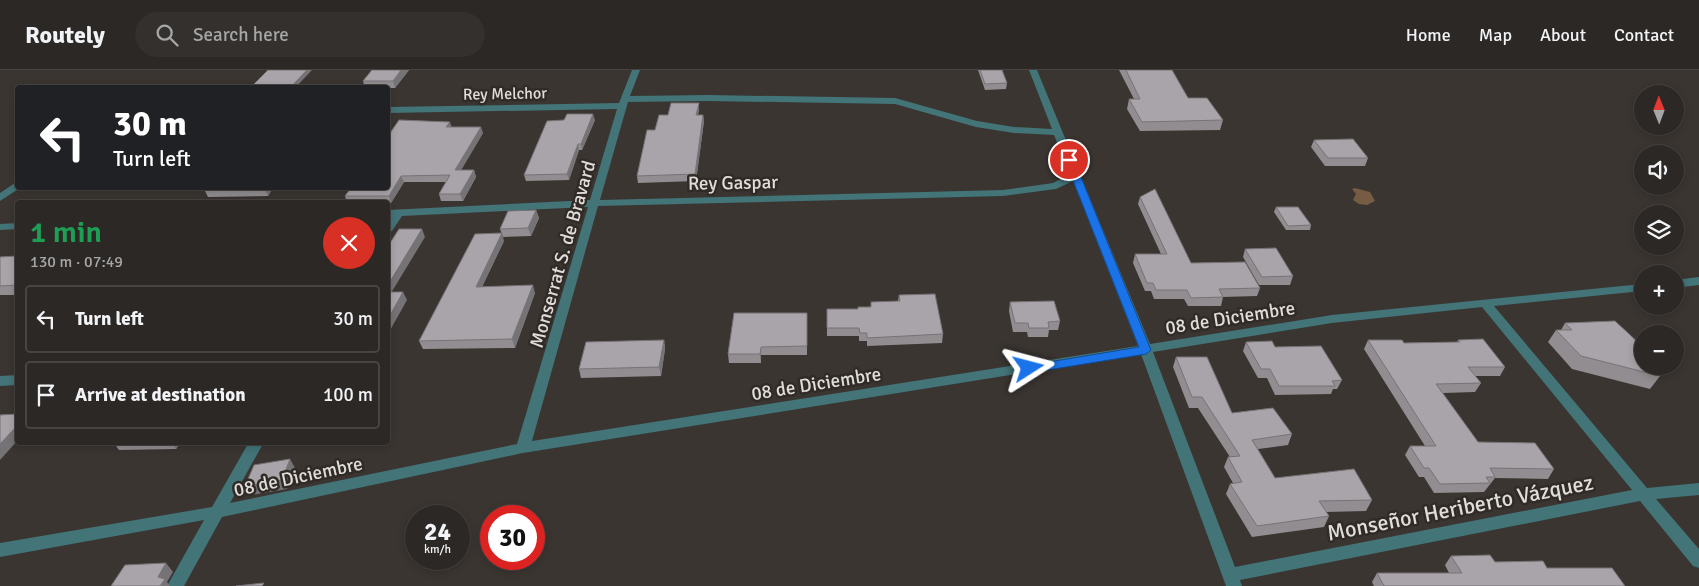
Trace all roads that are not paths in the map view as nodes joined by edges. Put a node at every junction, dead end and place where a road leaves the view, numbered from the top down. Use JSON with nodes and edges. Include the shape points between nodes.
{"nodes":[{"id":1,"x":636,"y":70,"type":"edge"},
{"id":2,"x":1033,"y":70,"type":"edge"},
{"id":3,"x":623,"y":103,"type":"junction"},
{"id":4,"x":390,"y":110,"type":"edge"},
{"id":5,"x":1058,"y":132,"type":"junction"},
{"id":6,"x":1075,"y":175,"type":"junction"},
{"id":7,"x":15,"y":186,"type":"edge"},
{"id":8,"x":0,"y":198,"type":"edge"},
{"id":9,"x":595,"y":203,"type":"junction"},
{"id":10,"x":393,"y":213,"type":"edge"},
{"id":11,"x":15,"y":226,"type":"edge"},
{"id":12,"x":0,"y":227,"type":"edge"},
{"id":13,"x":1699,"y":281,"type":"edge"},
{"id":14,"x":1684,"y":283,"type":"edge"},
{"id":15,"x":1634,"y":288,"type":"edge"},
{"id":16,"x":1484,"y":302,"type":"junction"},
{"id":17,"x":1146,"y":350,"type":"junction"},
{"id":18,"x":15,"y":380,"type":"edge"},
{"id":19,"x":0,"y":381,"type":"edge"},
{"id":20,"x":255,"y":445,"type":"edge"},
{"id":21,"x":523,"y":448,"type":"junction"},
{"id":22,"x":1699,"y":489,"type":"edge"},
{"id":23,"x":1643,"y":494,"type":"junction"},
{"id":24,"x":217,"y":512,"type":"junction"},
{"id":25,"x":0,"y":550,"type":"edge"},
{"id":26,"x":1699,"y":561,"type":"edge"},
{"id":27,"x":1232,"y":581,"type":"edge"},
{"id":28,"x":175,"y":586,"type":"edge"}],
"edges":[{"from":1,"to":3,"type":"street","name":"Monserrat S. de Bravard"},
{"from":2,"to":5,"type":"street"},
{"from":3,"to":4,"type":"street","name":"Rey Melchor"},
{"from":3,"to":5,"type":"street","name":"Rey Melchor","via":[[718,98],[895,101],[976,124]]},
{"from":3,"to":9,"type":"street","name":"Monserrat S. de Bravard"},
{"from":5,"to":6,"type":"street"},
{"from":6,"to":9,"type":"street","name":"Rey Gaspar","via":[[1056,186],[1003,193]]},
{"from":6,"to":17,"type":"street"},
{"from":7,"to":8,"type":"street"},
{"from":9,"to":10,"type":"street","name":"Rey Gaspar"},
{"from":9,"to":21,"type":"street","name":"Monserrat S. de Bravard"},
{"from":11,"to":12,"type":"street"},
{"from":13,"to":14,"type":"street"},
{"from":15,"to":16,"type":"street","name":"08 de Diciembre"},
{"from":16,"to":17,"type":"street","name":"08 de Diciembre","via":[[1332,320]]},
{"from":16,"to":23,"type":"street"},
{"from":17,"to":21,"type":"street","name":"08 de Diciembre"},
{"from":17,"to":27,"type":"street"},
{"from":18,"to":19,"type":"street"},
{"from":20,"to":24,"type":"street"},
{"from":21,"to":24,"type":"street","name":"08 de Diciembre"},
{"from":22,"to":23,"type":"street","name":"Monseñor Heriberto Vázquez"},
{"from":23,"to":26,"type":"street"},
{"from":23,"to":27,"type":"street","name":"Monseñor Heriberto Vázquez"},
{"from":24,"to":25,"type":"street","name":"08 de Diciembre"},
{"from":24,"to":28,"type":"street"}]}
